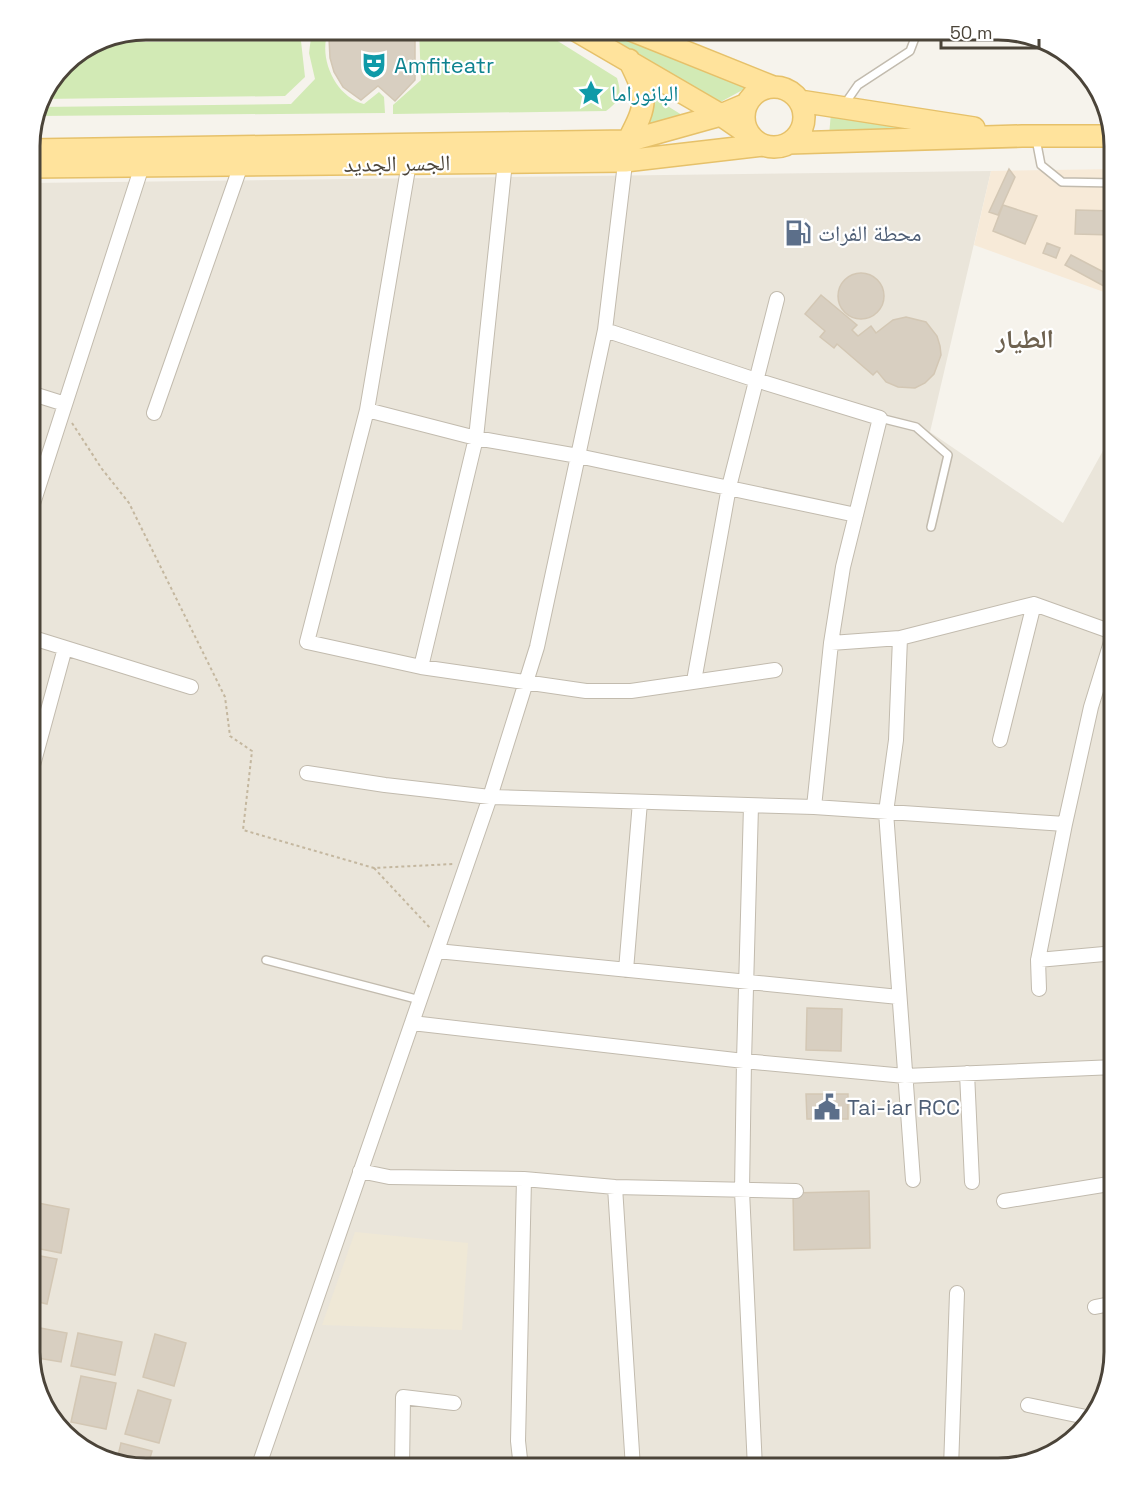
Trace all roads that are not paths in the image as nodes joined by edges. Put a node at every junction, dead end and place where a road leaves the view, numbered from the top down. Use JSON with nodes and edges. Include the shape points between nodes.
{"nodes":[{"id":1,"x":594,"y":41,"type":"edge"},
{"id":2,"x":658,"y":41,"type":"edge"},
{"id":3,"x":914,"y":41,"type":"edge"},
{"id":4,"x":629,"y":60,"type":"junction"},
{"id":5,"x":773,"y":87,"type":"junction"},
{"id":6,"x":800,"y":101,"type":"junction"},
{"id":7,"x":747,"y":104,"type":"junction"},
{"id":8,"x":842,"y":107,"type":"junction"},
{"id":9,"x":722,"y":115,"type":"junction"},
{"id":10,"x":1029,"y":136,"type":"junction"},
{"id":11,"x":1104,"y":136,"type":"edge"},
{"id":12,"x":757,"y":140,"type":"junction"},
{"id":13,"x":789,"y":143,"type":"junction"},
{"id":14,"x":41,"y":150,"type":"edge"},
{"id":15,"x":627,"y":151,"type":"junction"},
{"id":16,"x":505,"y":162,"type":"junction"},
{"id":17,"x":409,"y":163,"type":"junction"},
{"id":18,"x":241,"y":165,"type":"junction"},
{"id":19,"x":142,"y":166,"type":"junction"},
{"id":20,"x":41,"y":167,"type":"edge"},
{"id":21,"x":1105,"y":183,"type":"edge"},
{"id":22,"x":777,"y":299,"type":"dead end"},
{"id":23,"x":605,"y":330,"type":"junction"},
{"id":24,"x":756,"y":380,"type":"junction"},
{"id":25,"x":41,"y":396,"type":"edge"},
{"id":26,"x":65,"y":404,"type":"junction"},
{"id":27,"x":367,"y":410,"type":"junction"},
{"id":28,"x":154,"y":413,"type":"dead end"},
{"id":29,"x":880,"y":418,"type":"junction"},
{"id":30,"x":476,"y":438,"type":"junction"},
{"id":31,"x":578,"y":456,"type":"junction"},
{"id":32,"x":41,"y":480,"type":"edge"},
{"id":33,"x":729,"y":487,"type":"junction"},
{"id":34,"x":856,"y":515,"type":"junction"},
{"id":35,"x":931,"y":527,"type":"dead end"},
{"id":36,"x":1034,"y":604,"type":"junction"},
{"id":37,"x":1105,"y":628,"type":"edge"},
{"id":38,"x":900,"y":638,"type":"junction"},
{"id":39,"x":41,"y":640,"type":"edge"},
{"id":40,"x":831,"y":643,"type":"junction"},
{"id":41,"x":65,"y":648,"type":"junction"},
{"id":42,"x":1105,"y":661,"type":"edge"},
{"id":43,"x":421,"y":667,"type":"junction"},
{"id":44,"x":775,"y":670,"type":"dead end"},
{"id":45,"x":694,"y":681,"type":"junction"},
{"id":46,"x":526,"y":683,"type":"junction"},
{"id":47,"x":191,"y":687,"type":"dead end"},
{"id":48,"x":41,"y":738,"type":"edge"},
{"id":49,"x":1000,"y":740,"type":"dead end"},
{"id":50,"x":308,"y":773,"type":"dead end"},
{"id":51,"x":490,"y":797,"type":"junction"},
{"id":52,"x":640,"y":802,"type":"junction"},
{"id":53,"x":751,"y":806,"type":"junction"},
{"id":54,"x":814,"y":807,"type":"junction"},
{"id":55,"x":886,"y":812,"type":"junction"},
{"id":56,"x":1065,"y":824,"type":"junction"},
{"id":57,"x":439,"y":945,"type":"junction"},
{"id":58,"x":1105,"y":954,"type":"edge"},
{"id":59,"x":266,"y":960,"type":"dead end"},
{"id":60,"x":1038,"y":960,"type":"junction"},
{"id":61,"x":626,"y":970,"type":"junction"},
{"id":62,"x":746,"y":982,"type":"junction"},
{"id":63,"x":1039,"y":989,"type":"dead end"},
{"id":64,"x":899,"y":997,"type":"junction"},
{"id":65,"x":420,"y":1000,"type":"junction"},
{"id":66,"x":412,"y":1023,"type":"junction"},
{"id":67,"x":744,"y":1061,"type":"junction"},
{"id":68,"x":1105,"y":1067,"type":"edge"},
{"id":69,"x":967,"y":1073,"type":"junction"},
{"id":70,"x":905,"y":1076,"type":"junction"},
{"id":71,"x":360,"y":1171,"type":"junction"},
{"id":72,"x":524,"y":1179,"type":"junction"},
{"id":73,"x":913,"y":1180,"type":"dead end"},
{"id":74,"x":972,"y":1182,"type":"dead end"},
{"id":75,"x":1105,"y":1185,"type":"edge"},
{"id":76,"x":615,"y":1187,"type":"junction"},
{"id":77,"x":742,"y":1191,"type":"junction"},
{"id":78,"x":796,"y":1191,"type":"dead end"},
{"id":79,"x":1004,"y":1201,"type":"dead end"},
{"id":80,"x":957,"y":1293,"type":"dead end"},
{"id":81,"x":1105,"y":1305,"type":"edge"},
{"id":82,"x":1095,"y":1307,"type":"dead end"},
{"id":83,"x":454,"y":1403,"type":"dead end"},
{"id":84,"x":1028,"y":1405,"type":"dead end"},
{"id":85,"x":1083,"y":1416,"type":"edge"},
{"id":86,"x":261,"y":1458,"type":"edge"},
{"id":87,"x":402,"y":1458,"type":"edge"},
{"id":88,"x":520,"y":1458,"type":"edge"},
{"id":89,"x":632,"y":1458,"type":"edge"},
{"id":90,"x":755,"y":1458,"type":"edge"},
{"id":91,"x":951,"y":1458,"type":"edge"}],
"edges":[{"from":1,"to":4,"type":"main road"},
{"from":2,"to":5,"type":"main road"},
{"from":3,"to":8,"type":"lane","via":[[910,51],[858,85]]},
{"from":4,"to":9,"type":"main road"},
{"from":4,"to":15,"type":"main road","via":[[643,89],[644,104]]},
{"from":5,"to":6,"type":"main road","via":[[788,90]]},
{"from":5,"to":7,"type":"main road","via":[[758,92]]},
{"from":6,"to":8,"type":"main road"},
{"from":6,"to":13,"type":"main road","via":[[804,110],[802,129]]},
{"from":7,"to":9,"type":"main road","name":"الجسر الجديد"},
{"from":7,"to":12,"type":"main road","via":[[745,120]]},
{"from":8,"to":10,"type":"main road"},
{"from":9,"to":12,"type":"main road"},
{"from":9,"to":15,"type":"main road","name":"الجسر الجديد"},
{"from":10,"to":11,"type":"main road"},
{"from":10,"to":13,"type":"main road"},
{"from":10,"to":21,"type":"lane","via":[[1041,165],[1062,182]]},
{"from":12,"to":13,"type":"main road","via":[[781,147]]},
{"from":12,"to":15,"type":"main road","name":"الجسر الجديد"},
{"from":14,"to":15,"type":"main road","name":"الجسر الجديد"},
{"from":15,"to":16,"type":"main road","name":"الجسر الجديد"},
{"from":15,"to":23,"type":"street"},
{"from":16,"to":17,"type":"main road","name":"الجسر الجديد"},
{"from":16,"to":30,"type":"street"},
{"from":17,"to":18,"type":"main road","name":"الجسر الجديد"},
{"from":17,"to":27,"type":"street"},
{"from":18,"to":19,"type":"main road","name":"الجسر الجديد"},
{"from":18,"to":28,"type":"street"},
{"from":19,"to":20,"type":"main road","name":"الجسر الجديد"},
{"from":19,"to":26,"type":"street"},
{"from":22,"to":24,"type":"street"},
{"from":23,"to":24,"type":"street"},
{"from":23,"to":31,"type":"street"},
{"from":24,"to":29,"type":"street"},
{"from":24,"to":33,"type":"street"},
{"from":25,"to":26,"type":"street"},
{"from":26,"to":32,"type":"street"},
{"from":27,"to":30,"type":"street"},
{"from":27,"to":43,"type":"street","via":[[308,642]]},
{"from":29,"to":34,"type":"street"},
{"from":29,"to":35,"type":"lane","via":[[916,427],[948,455]]},
{"from":30,"to":31,"type":"street"},
{"from":30,"to":43,"type":"street"},
{"from":31,"to":33,"type":"street"},
{"from":31,"to":46,"type":"street"},
{"from":33,"to":34,"type":"street"},
{"from":33,"to":45,"type":"street"},
{"from":34,"to":40,"type":"street"},
{"from":36,"to":37,"type":"street"},
{"from":36,"to":38,"type":"street"},
{"from":36,"to":49,"type":"street"},
{"from":38,"to":40,"type":"street"},
{"from":38,"to":55,"type":"street","via":[[896,740]]},
{"from":39,"to":41,"type":"street"},
{"from":40,"to":54,"type":"street"},
{"from":41,"to":47,"type":"street"},
{"from":41,"to":48,"type":"street"},
{"from":42,"to":56,"type":"street"},
{"from":43,"to":46,"type":"street"},
{"from":44,"to":45,"type":"street"},
{"from":45,"to":46,"type":"street","via":[[631,691],[586,691]]},
{"from":46,"to":51,"type":"street"},
{"from":50,"to":51,"type":"street"},
{"from":51,"to":52,"type":"street"},
{"from":51,"to":57,"type":"street"},
{"from":52,"to":53,"type":"street"},
{"from":52,"to":61,"type":"street"},
{"from":53,"to":54,"type":"street"},
{"from":53,"to":62,"type":"street"},
{"from":54,"to":55,"type":"street"},
{"from":55,"to":56,"type":"street"},
{"from":55,"to":64,"type":"street"},
{"from":56,"to":60,"type":"street"},
{"from":57,"to":61,"type":"street"},
{"from":57,"to":65,"type":"street"},
{"from":58,"to":60,"type":"street"},
{"from":59,"to":65,"type":"lane"},
{"from":60,"to":63,"type":"street"},
{"from":61,"to":62,"type":"street"},
{"from":62,"to":64,"type":"street"},
{"from":62,"to":67,"type":"street"},
{"from":64,"to":70,"type":"street"},
{"from":65,"to":66,"type":"street"},
{"from":66,"to":67,"type":"street"},
{"from":66,"to":71,"type":"street"},
{"from":67,"to":70,"type":"street"},
{"from":67,"to":77,"type":"street"},
{"from":68,"to":69,"type":"street"},
{"from":69,"to":70,"type":"street"},
{"from":69,"to":74,"type":"street"},
{"from":70,"to":73,"type":"street"},
{"from":71,"to":72,"type":"street","via":[[389,1177]]},
{"from":71,"to":86,"type":"street"},
{"from":72,"to":76,"type":"street"},
{"from":72,"to":88,"type":"street"},
{"from":75,"to":79,"type":"street"},
{"from":76,"to":77,"type":"street"},
{"from":76,"to":89,"type":"street"},
{"from":77,"to":78,"type":"street"},
{"from":77,"to":90,"type":"street"},
{"from":80,"to":91,"type":"street"},
{"from":81,"to":82,"type":"street"},
{"from":83,"to":87,"type":"street","via":[[403,1397]]},
{"from":84,"to":85,"type":"street"}]}
